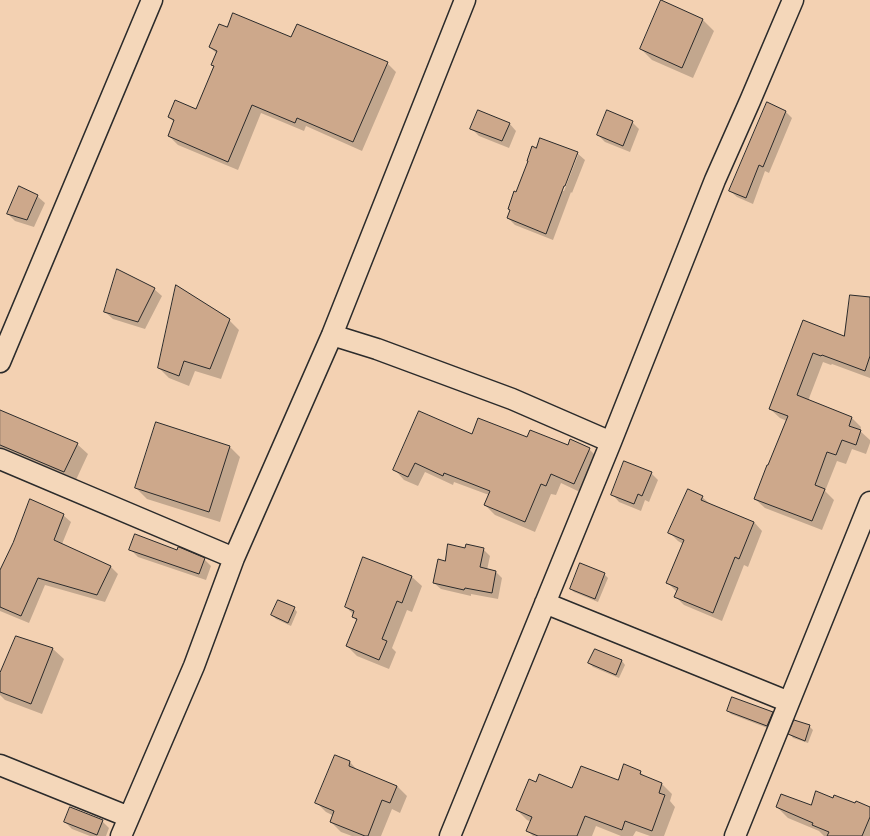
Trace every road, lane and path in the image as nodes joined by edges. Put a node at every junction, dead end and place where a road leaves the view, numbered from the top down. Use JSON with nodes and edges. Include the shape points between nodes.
{"nodes":[{"id":1,"x":152,"y":0,"type":"edge"},
{"id":2,"x":465,"y":0,"type":"edge"},
{"id":3,"x":793,"y":0,"type":"edge"},
{"id":4,"x":332,"y":335,"type":"junction"},
{"id":5,"x":0,"y":362,"type":"edge"},
{"id":6,"x":610,"y":442,"type":"junction"},
{"id":7,"x":0,"y":459,"type":"edge"},
{"id":8,"x":870,"y":502,"type":"edge"},
{"id":9,"x":234,"y":558,"type":"junction"},
{"id":10,"x":545,"y":603,"type":"junction"},
{"id":11,"x":789,"y":702,"type":"junction"},
{"id":12,"x":0,"y":765,"type":"edge"},
{"id":13,"x":129,"y":817,"type":"junction"},
{"id":14,"x":121,"y":836,"type":"edge"},
{"id":15,"x":450,"y":836,"type":"edge"},
{"id":16,"x":735,"y":836,"type":"edge"}],
"edges":[{"from":1,"to":5,"type":"street"},
{"from":2,"to":4,"type":"street"},
{"from":3,"to":6,"type":"street","via":[[715,180]]},
{"from":4,"to":6,"type":"street","via":[[512,399]]},
{"from":4,"to":9,"type":"street"},
{"from":6,"to":10,"type":"street"},
{"from":7,"to":9,"type":"street"},
{"from":8,"to":11,"type":"street"},
{"from":9,"to":13,"type":"street","via":[[194,666]]},
{"from":10,"to":11,"type":"street"},
{"from":10,"to":15,"type":"street"},
{"from":11,"to":16,"type":"street"},
{"from":12,"to":13,"type":"street"},
{"from":13,"to":14,"type":"street"}]}
